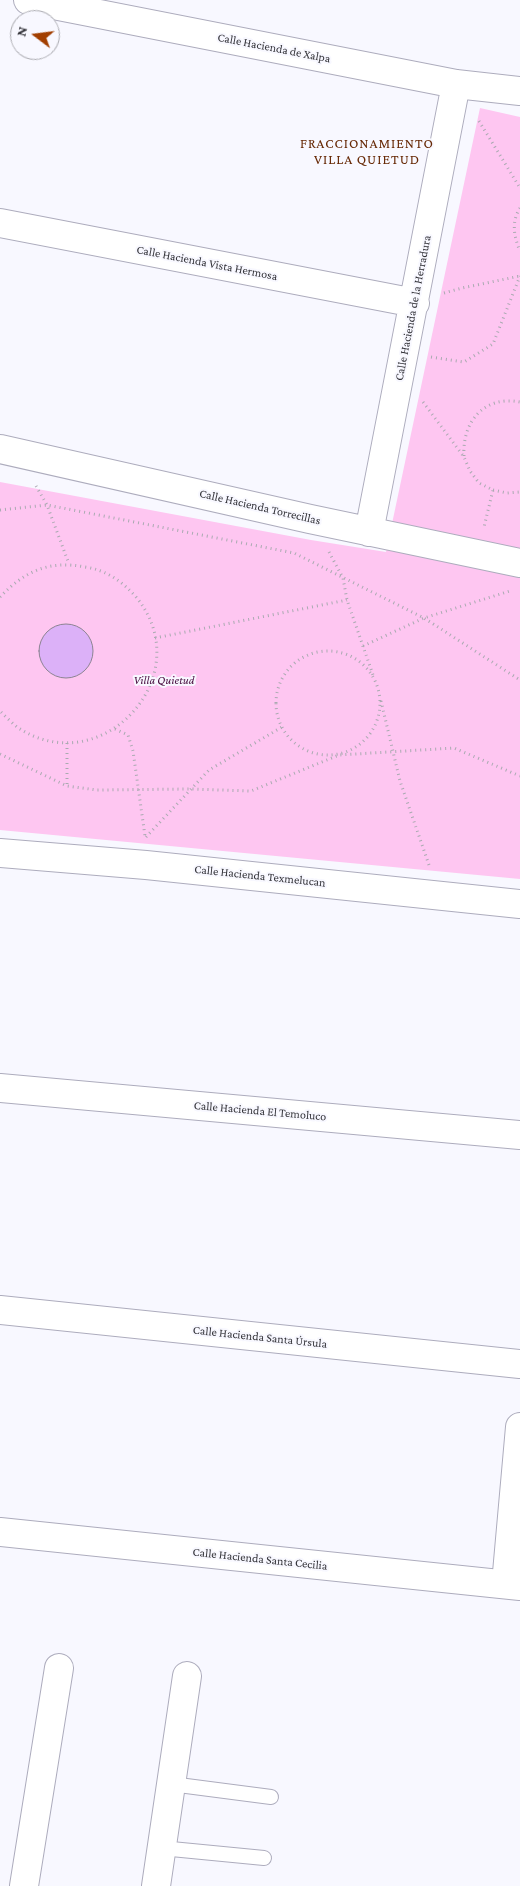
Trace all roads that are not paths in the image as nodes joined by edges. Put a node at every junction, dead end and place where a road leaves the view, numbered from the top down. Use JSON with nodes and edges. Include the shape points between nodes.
{"nodes":[{"id":1,"x":28,"y":0,"type":"edge"},
{"id":2,"x":456,"y":84,"type":"junction"},
{"id":3,"x":520,"y":91,"type":"edge"},
{"id":4,"x":0,"y":223,"type":"edge"},
{"id":5,"x":415,"y":302,"type":"junction"},
{"id":6,"x":9,"y":451,"type":"edge"},
{"id":7,"x":370,"y":532,"type":"junction"},
{"id":8,"x":520,"y":563,"type":"edge"},
{"id":9,"x":0,"y":853,"type":"edge"},
{"id":10,"x":520,"y":904,"type":"edge"},
{"id":11,"x":0,"y":1088,"type":"edge"},
{"id":12,"x":520,"y":1134,"type":"edge"},
{"id":13,"x":0,"y":1310,"type":"edge"},
{"id":14,"x":520,"y":1364,"type":"edge"},
{"id":15,"x":520,"y":1427,"type":"edge"},
{"id":16,"x":0,"y":1532,"type":"edge"},
{"id":17,"x":513,"y":1585,"type":"edge"},
{"id":18,"x":59,"y":1668,"type":"dead end"},
{"id":19,"x":187,"y":1676,"type":"dead end"},
{"id":20,"x":171,"y":1784,"type":"junction"},
{"id":21,"x":271,"y":1797,"type":"dead end"},
{"id":22,"x":161,"y":1848,"type":"junction"},
{"id":23,"x":264,"y":1858,"type":"dead end"},
{"id":24,"x":24,"y":1886,"type":"edge"},
{"id":25,"x":156,"y":1886,"type":"edge"}],
"edges":[{"from":1,"to":2,"type":"street","name":"Calle Hacienda de Xalpa"},
{"from":2,"to":3,"type":"street","name":"Calle Hacienda de Xalpa"},
{"from":2,"to":5,"type":"street","name":"Calle Hacienda de la Herradura"},
{"from":4,"to":5,"type":"street","name":"Calle Hacienda Vista Hermosa"},
{"from":5,"to":7,"type":"street","name":"Calle Hacienda de la Herradura"},
{"from":6,"to":7,"type":"street","name":"Calle Hacienda Torrecillas"},
{"from":7,"to":8,"type":"street","name":"Calle Hacienda Torrecillas"},
{"from":9,"to":10,"type":"street","name":"Calle Hacienda Texmelucan"},
{"from":11,"to":12,"type":"street","name":"Calle Hacienda El Temoluco"},
{"from":13,"to":14,"type":"street","name":"Calle Hacienda Santa Úrsula"},
{"from":15,"to":17,"type":"street"},
{"from":16,"to":17,"type":"street","name":"Calle Hacienda Santa Cecilia"},
{"from":18,"to":24,"type":"street"},
{"from":19,"to":20,"type":"street"},
{"from":20,"to":21,"type":"lane"},
{"from":20,"to":22,"type":"street"},
{"from":22,"to":23,"type":"lane"},
{"from":22,"to":25,"type":"street"}]}
